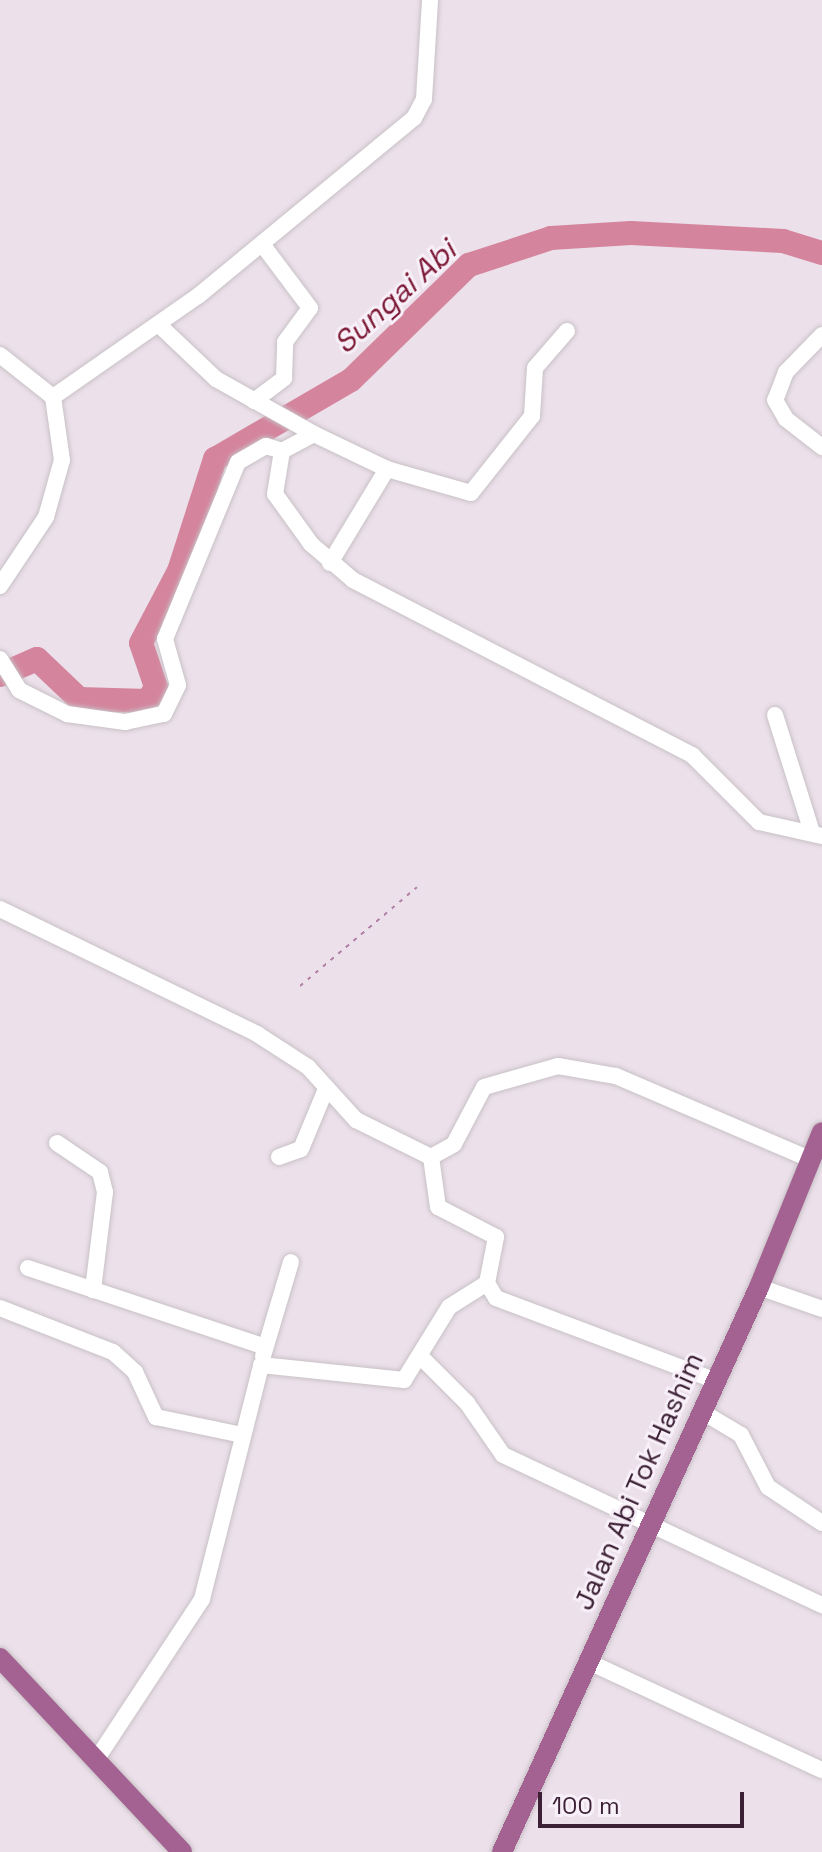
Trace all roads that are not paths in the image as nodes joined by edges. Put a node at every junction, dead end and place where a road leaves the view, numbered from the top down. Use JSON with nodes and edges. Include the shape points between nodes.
{"nodes":[{"id":1,"x":430,"y":0,"type":"edge"},
{"id":2,"x":262,"y":244,"type":"junction"},
{"id":3,"x":158,"y":324,"type":"junction"},
{"id":4,"x":567,"y":331,"type":"dead end"},
{"id":5,"x":822,"y":335,"type":"edge"},
{"id":6,"x":0,"y":355,"type":"edge"},
{"id":7,"x":53,"y":397,"type":"junction"},
{"id":8,"x":254,"y":401,"type":"junction"},
{"id":9,"x":314,"y":434,"type":"junction"},
{"id":10,"x":822,"y":447,"type":"edge"},
{"id":11,"x":282,"y":451,"type":"junction"},
{"id":12,"x":387,"y":469,"type":"junction"},
{"id":13,"x":330,"y":563,"type":"junction"},
{"id":14,"x":0,"y":586,"type":"edge"},
{"id":15,"x":0,"y":659,"type":"edge"},
{"id":16,"x":775,"y":715,"type":"dead end"},
{"id":17,"x":817,"y":834,"type":"edge"},
{"id":18,"x":0,"y":909,"type":"edge"},
{"id":19,"x":326,"y":1089,"type":"junction"},
{"id":20,"x":822,"y":1132,"type":"edge"},
{"id":21,"x":57,"y":1143,"type":"dead end"},
{"id":22,"x":279,"y":1157,"type":"dead end"},
{"id":23,"x":431,"y":1157,"type":"junction"},
{"id":24,"x":807,"y":1158,"type":"junction"},
{"id":25,"x":291,"y":1262,"type":"dead end"},
{"id":26,"x":28,"y":1268,"type":"dead end"},
{"id":27,"x":487,"y":1283,"type":"junction"},
{"id":28,"x":759,"y":1287,"type":"junction"},
{"id":29,"x":93,"y":1290,"type":"junction"},
{"id":30,"x":0,"y":1308,"type":"edge"},
{"id":31,"x":822,"y":1309,"type":"edge"},
{"id":32,"x":265,"y":1347,"type":"junction"},
{"id":33,"x":422,"y":1358,"type":"junction"},
{"id":34,"x":261,"y":1365,"type":"junction"},
{"id":35,"x":714,"y":1380,"type":"junction"},
{"id":36,"x":701,"y":1411,"type":"junction"},
{"id":37,"x":242,"y":1435,"type":"junction"},
{"id":38,"x":653,"y":1523,"type":"junction"},
{"id":39,"x":822,"y":1523,"type":"edge"},
{"id":40,"x":822,"y":1605,"type":"edge"},
{"id":41,"x":0,"y":1658,"type":"edge"},
{"id":42,"x":587,"y":1661,"type":"junction"},
{"id":43,"x":96,"y":1760,"type":"junction"},
{"id":44,"x":822,"y":1770,"type":"edge"},
{"id":45,"x":182,"y":1852,"type":"edge"},
{"id":46,"x":502,"y":1852,"type":"edge"}],
"edges":[{"from":1,"to":2,"type":"street","via":[[422,107]]},
{"from":2,"to":3,"type":"street"},
{"from":2,"to":8,"type":"street","via":[[310,308],[285,342],[284,378]]},
{"from":3,"to":7,"type":"street"},
{"from":3,"to":8,"type":"street","via":[[195,364]]},
{"from":4,"to":12,"type":"street","via":[[539,359],[532,416],[481,486],[462,495]]},
{"from":5,"to":10,"type":"street","via":[[786,372],[775,400],[786,419]]},
{"from":6,"to":7,"type":"street"},
{"from":7,"to":14,"type":"street","via":[[62,474],[46,517]]},
{"from":8,"to":9,"type":"street"},
{"from":9,"to":11,"type":"street"},
{"from":9,"to":12,"type":"street"},
{"from":11,"to":13,"type":"street","via":[[275,494]]},
{"from":11,"to":15,"type":"street","via":[[266,446],[238,462],[165,639],[178,685],[164,714],[147,721],[95,720],[19,690]]},
{"from":12,"to":13,"type":"street"},
{"from":13,"to":17,"type":"street","via":[[376,593],[692,755],[759,822]]},
{"from":16,"to":17,"type":"street"},
{"from":18,"to":19,"type":"street","via":[[230,1018],[308,1067]]},
{"from":19,"to":22,"type":"street","via":[[301,1149]]},
{"from":19,"to":23,"type":"street","via":[[356,1120]]},
{"from":20,"to":24,"type":"main road","name":"Jalan Abi Tok Hashim"},
{"from":21,"to":29,"type":"street","via":[[100,1172],[105,1192]]},
{"from":23,"to":24,"type":"street","via":[[454,1144],[484,1087],[558,1066],[616,1076]]},
{"from":23,"to":27,"type":"street","via":[[438,1207],[496,1237]]},
{"from":24,"to":28,"type":"main road","name":"Jalan Abi Tok Hashim"},
{"from":25,"to":32,"type":"street","via":[[279,1321]]},
{"from":26,"to":29,"type":"street"},
{"from":27,"to":33,"type":"street","via":[[449,1307]]},
{"from":27,"to":35,"type":"street","via":[[510,1305]]},
{"from":28,"to":31,"type":"street"},
{"from":28,"to":35,"type":"main road","name":"Jalan Abi Tok Hashim"},
{"from":29,"to":32,"type":"street"},
{"from":30,"to":37,"type":"street","via":[[113,1352],[135,1372],[156,1417]]},
{"from":32,"to":34,"type":"street"},
{"from":33,"to":34,"type":"street","via":[[404,1380],[393,1381]]},
{"from":33,"to":38,"type":"street","via":[[467,1403],[503,1455]]},
{"from":34,"to":37,"type":"street"},
{"from":35,"to":36,"type":"main road","name":"Jalan Abi Tok Hashim"},
{"from":36,"to":38,"type":"main road","name":"Jalan Abi Tok Hashim"},
{"from":36,"to":39,"type":"street","via":[[741,1435],[768,1487]]},
{"from":37,"to":43,"type":"street","via":[[202,1599]]},
{"from":38,"to":40,"type":"street"},
{"from":38,"to":42,"type":"main road","name":"Jalan Abi Tok Hashim"},
{"from":41,"to":43,"type":"main road"},
{"from":42,"to":44,"type":"street"},
{"from":42,"to":46,"type":"main road","name":"Jalan Abi Tok Hashim"},
{"from":43,"to":45,"type":"main road"}]}
